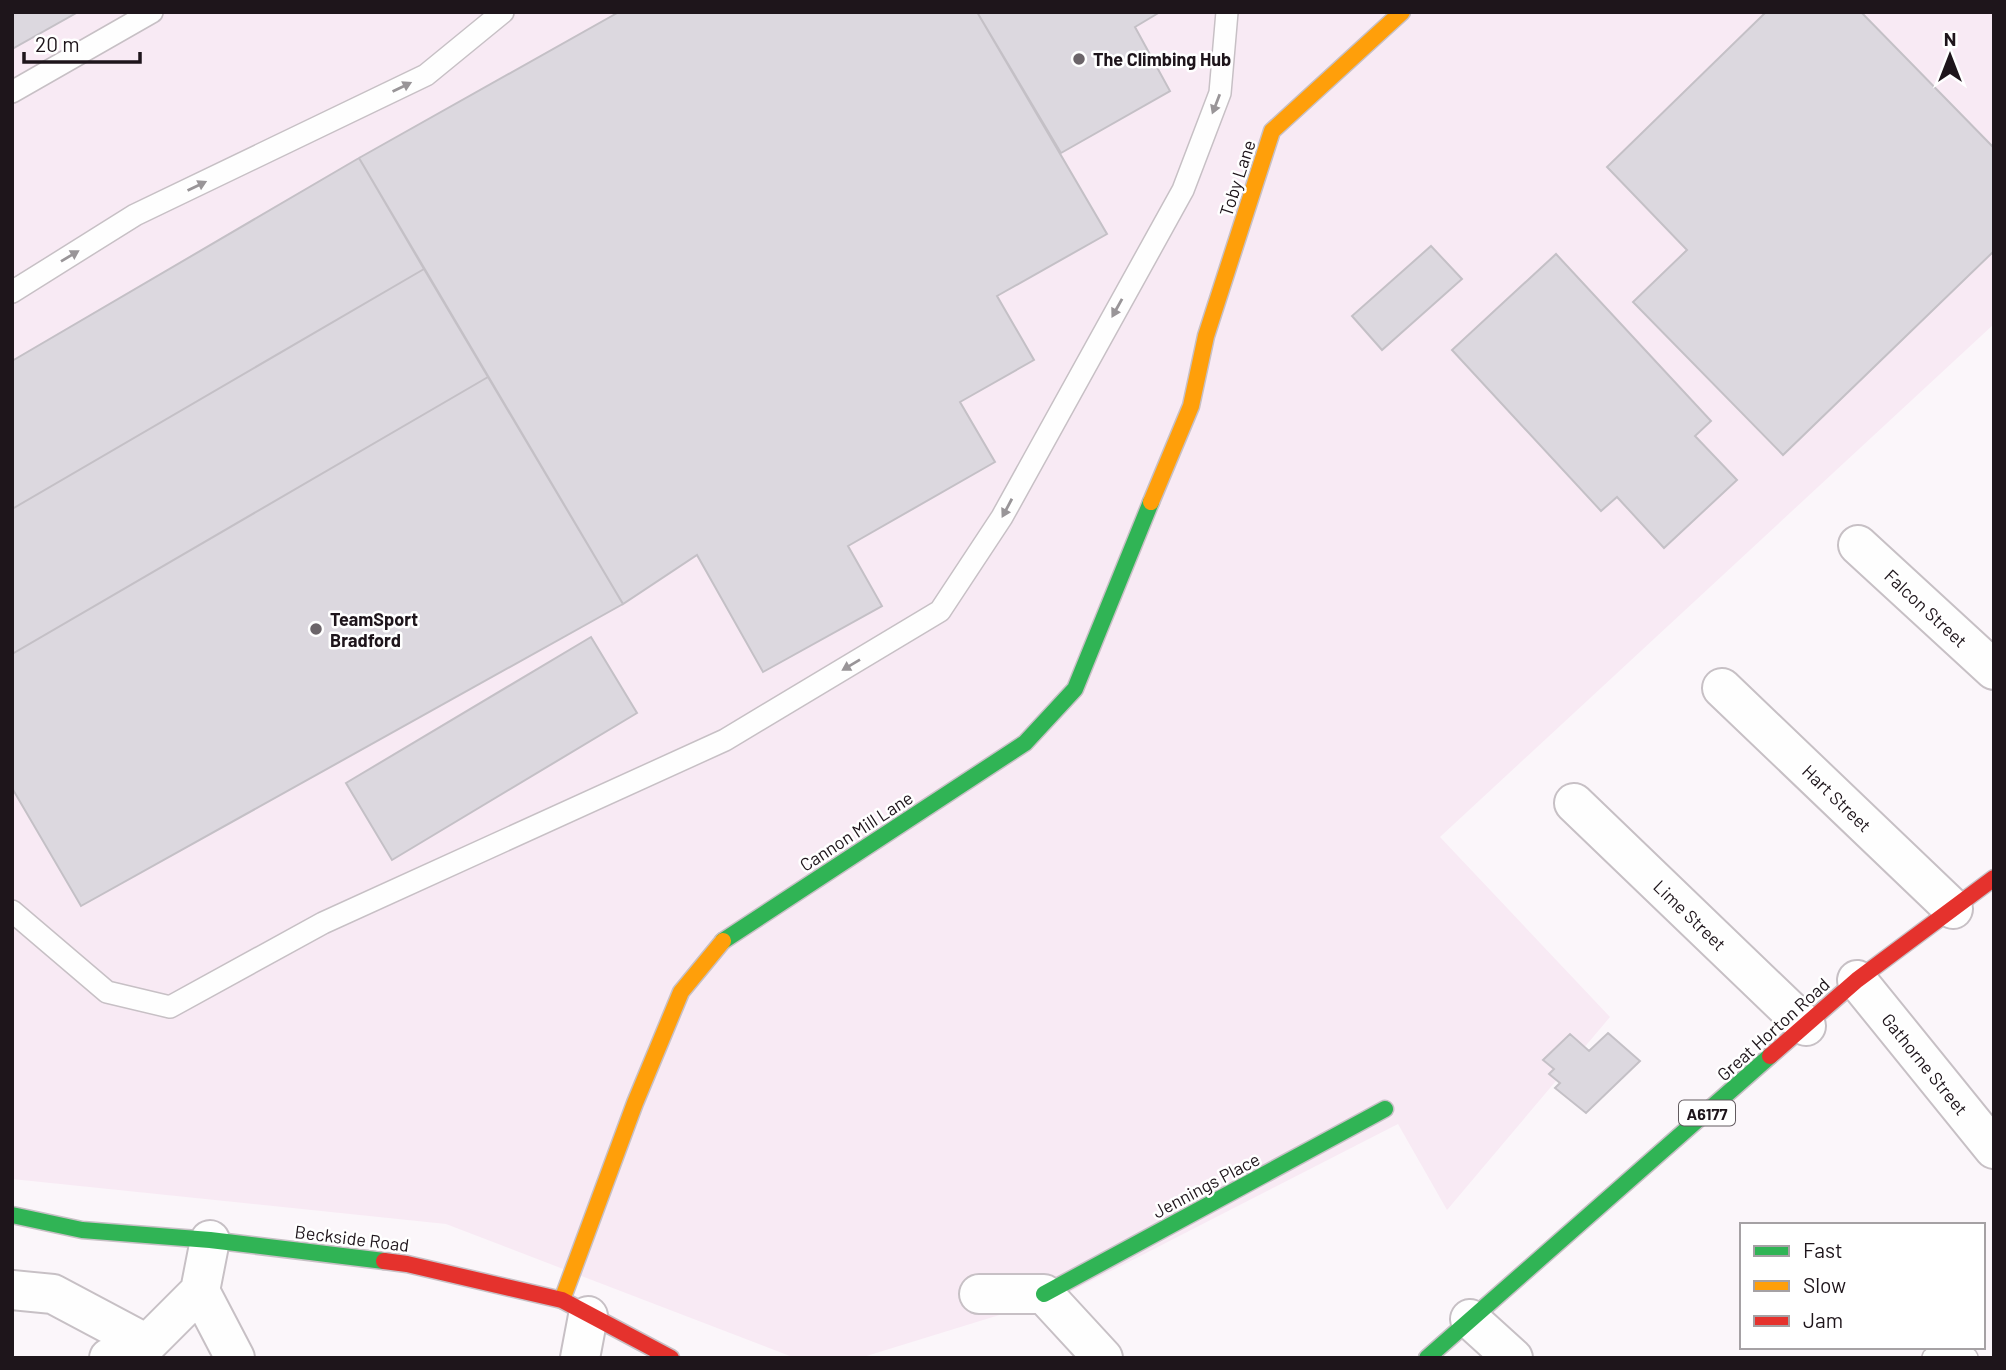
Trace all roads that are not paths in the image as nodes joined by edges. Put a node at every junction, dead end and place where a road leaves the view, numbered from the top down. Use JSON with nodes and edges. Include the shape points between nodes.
{"nodes":[{"id":1,"x":152,"y":12,"type":"edge"},
{"id":2,"x":503,"y":12,"type":"edge"},
{"id":3,"x":1227,"y":12,"type":"edge"},
{"id":4,"x":1402,"y":12,"type":"edge"},
{"id":5,"x":12,"y":92,"type":"edge"},
{"id":6,"x":12,"y":292,"type":"edge"},
{"id":7,"x":1191,"y":406,"type":"joint"},
{"id":8,"x":1858,"y":545,"type":"dead end"},
{"id":9,"x":1994,"y":670,"type":"edge"},
{"id":10,"x":1722,"y":688,"type":"dead end"},
{"id":11,"x":1574,"y":803,"type":"dead end"},
{"id":12,"x":1994,"y":878,"type":"edge"},
{"id":13,"x":1952,"y":909,"type":"junction"},
{"id":14,"x":12,"y":911,"type":"edge"},
{"id":15,"x":1857,"y":980,"type":"junction"},
{"id":16,"x":1806,"y":1026,"type":"junction"},
{"id":17,"x":1385,"y":1109,"type":"dead end"},
{"id":18,"x":1994,"y":1149,"type":"edge"},
{"id":19,"x":12,"y":1215,"type":"edge"},
{"id":20,"x":211,"y":1240,"type":"junction"},
{"id":21,"x":12,"y":1290,"type":"edge"},
{"id":22,"x":200,"y":1291,"type":"junction"},
{"id":23,"x":979,"y":1294,"type":"dead end"},
{"id":24,"x":1044,"y":1294,"type":"junction"},
{"id":25,"x":575,"y":1308,"type":"junction"},
{"id":26,"x":1470,"y":1318,"type":"junction"},
{"id":27,"x":147,"y":1344,"type":"junction"},
{"id":28,"x":109,"y":1358,"type":"edge"},
{"id":29,"x":235,"y":1358,"type":"edge"},
{"id":30,"x":580,"y":1358,"type":"edge"},
{"id":31,"x":671,"y":1358,"type":"edge"},
{"id":32,"x":1103,"y":1358,"type":"edge"},
{"id":33,"x":1427,"y":1358,"type":"edge"},
{"id":34,"x":1513,"y":1358,"type":"edge"},
{"id":35,"x":1933,"y":1358,"type":"edge"},
{"id":36,"x":1967,"y":1358,"type":"edge"}],
"edges":[{"from":1,"to":5,"type":"lane"},
{"from":6,"to":2,"type":"lane","one_way":true,"via":[[135,215],[426,75]]},
{"from":3,"to":14,"type":"lane","one_way":true,"via":[[1220,93],[1182,190],[1002,517],[940,611],[725,740],[323,923],[170,1007],[107,992]]},
{"from":4,"to":7,"type":"street","name":"Toby Lane","via":[[1272,131],[1206,336]]},
{"from":7,"to":25,"type":"street","name":"Cannon Mill Lane","via":[[1075,689],[1025,743],[720,943],[681,992],[631,1113]]},
{"from":8,"to":9,"type":"street","name":"Falcon Street"},
{"from":10,"to":13,"type":"street","name":"Hart Street"},
{"from":11,"to":16,"type":"street","name":"Lime Street"},
{"from":12,"to":13,"type":"street","name":"Great Horton Road","number":"A6177"},
{"from":13,"to":15,"type":"street","name":"Great Horton Road","number":"A6177"},
{"from":15,"to":16,"type":"street","name":"Great Horton Road","number":"A6177"},
{"from":15,"to":18,"type":"street","name":"Gathorne Street"},
{"from":16,"to":26,"type":"street","name":"Great Horton Road","number":"A6177"},
{"from":17,"to":24,"type":"street","name":"Jennings Place"},
{"from":19,"to":20,"type":"street","name":"Beckside Road","via":[[82,1230]]},
{"from":20,"to":22,"type":"street"},
{"from":20,"to":25,"type":"street","name":"Beckside Road","via":[[407,1264]]},
{"from":21,"to":27,"type":"street","via":[[53,1294]]},
{"from":22,"to":27,"type":"street"},
{"from":22,"to":29,"type":"street"},
{"from":23,"to":24,"type":"street"},
{"from":24,"to":32,"type":"street"},
{"from":25,"to":30,"type":"street"},
{"from":25,"to":31,"type":"street","name":"Beckside Road"},
{"from":26,"to":33,"type":"street","name":"Great Horton Road","number":"A6177"},
{"from":26,"to":34,"type":"street"},
{"from":27,"to":28,"type":"street"},
{"from":35,"to":36,"type":"lane"}]}
